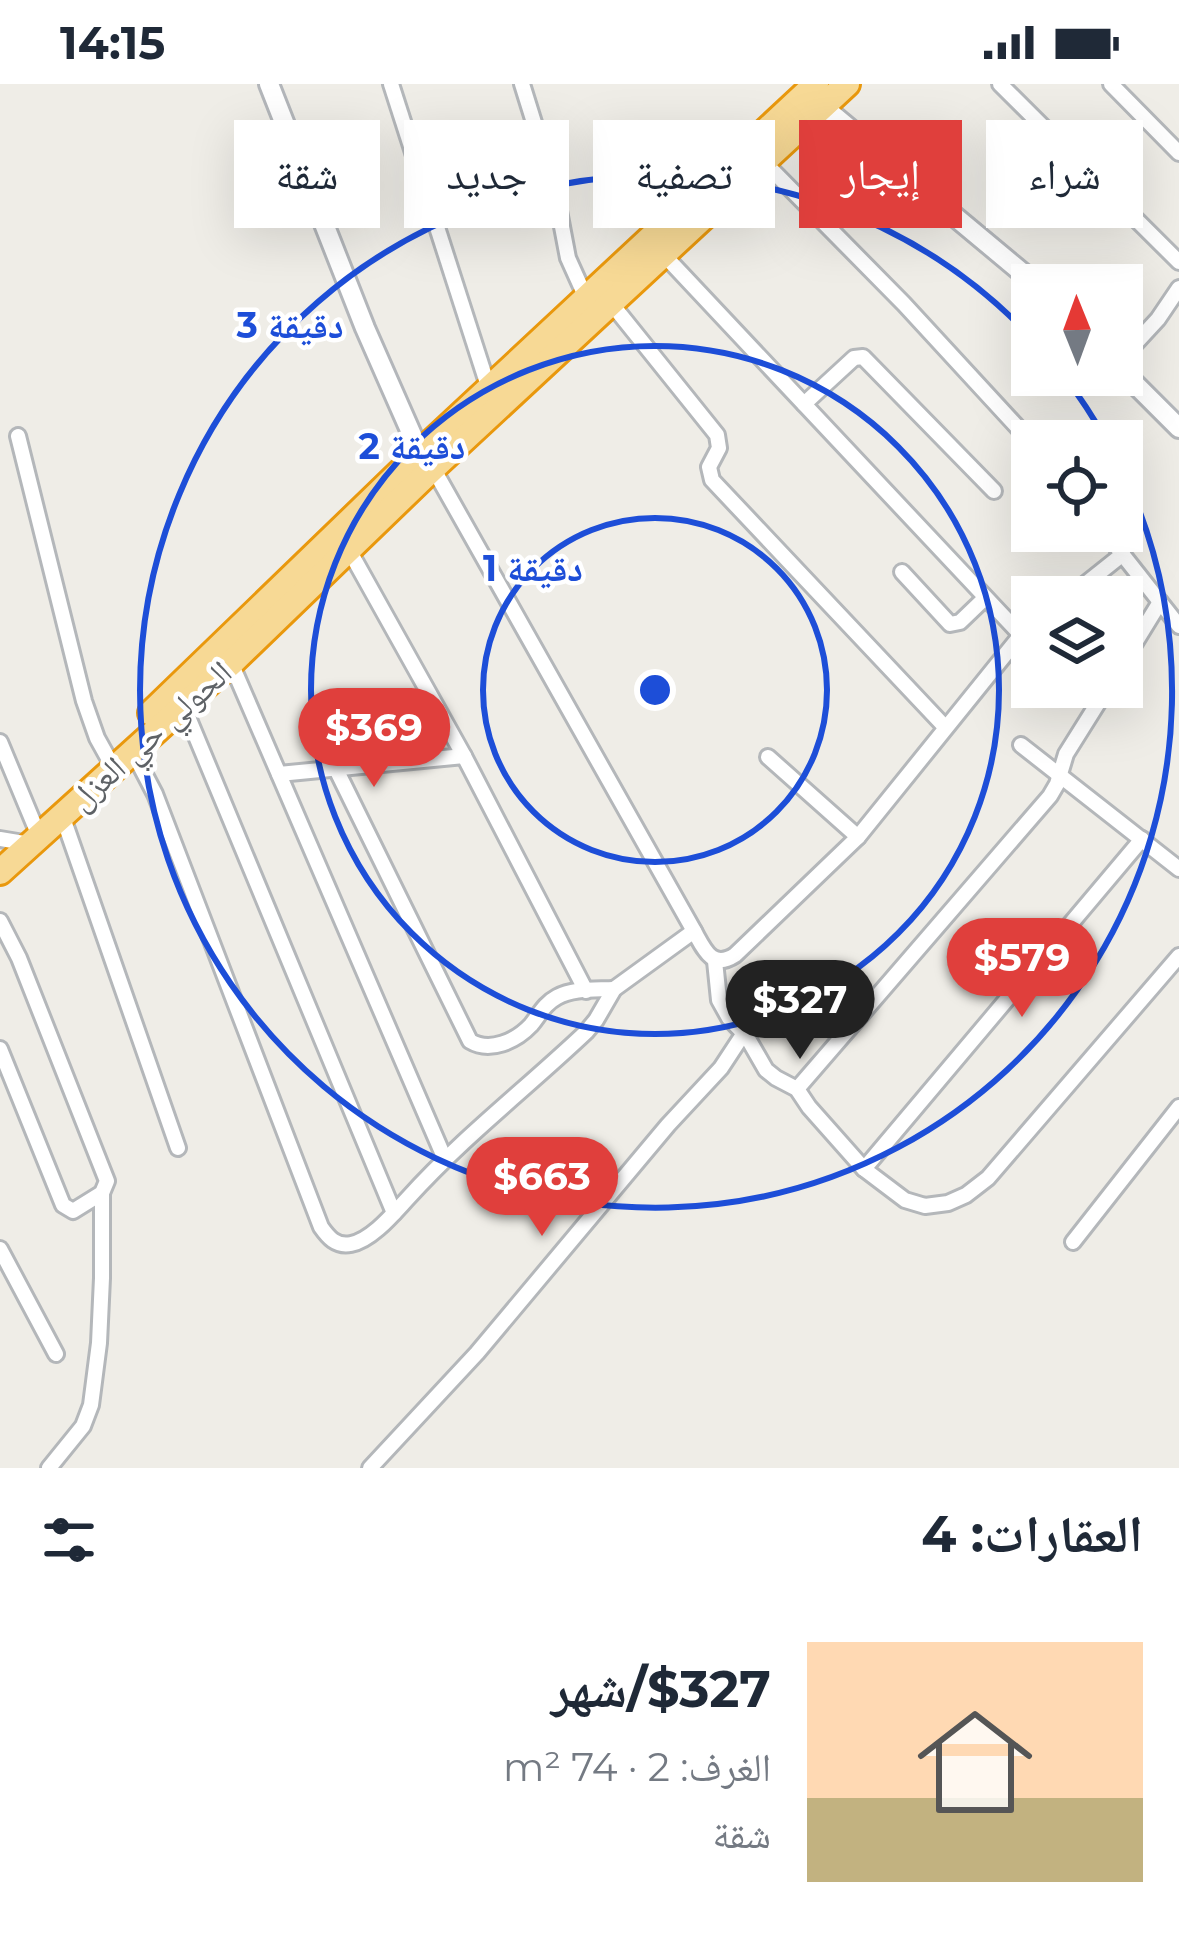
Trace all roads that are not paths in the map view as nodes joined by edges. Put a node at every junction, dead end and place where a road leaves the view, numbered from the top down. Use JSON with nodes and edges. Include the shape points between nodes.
{"nodes":[{"id":1,"x":269,"y":84,"type":"edge"},
{"id":2,"x":391,"y":84,"type":"edge"},
{"id":3,"x":522,"y":84,"type":"edge"},
{"id":4,"x":847,"y":84,"type":"edge"},
{"id":5,"x":1000,"y":84,"type":"edge"},
{"id":6,"x":1111,"y":84,"type":"edge"},
{"id":7,"x":811,"y":92,"type":"edge"},
{"id":8,"x":775,"y":146,"type":"edge"},
{"id":9,"x":1179,"y":153,"type":"edge"},
{"id":10,"x":775,"y":173,"type":"edge"},
{"id":11,"x":693,"y":228,"type":"edge"},
{"id":12,"x":664,"y":255,"type":"junction"},
{"id":13,"x":1179,"y":262,"type":"edge"},
{"id":14,"x":1012,"y":264,"type":"edge"},
{"id":15,"x":1179,"y":288,"type":"edge"},
{"id":16,"x":599,"y":301,"type":"junction"},
{"id":17,"x":1143,"y":335,"type":"edge"},
{"id":18,"x":489,"y":389,"type":"junction"},
{"id":19,"x":1143,"y":392,"type":"edge"},
{"id":20,"x":804,"y":404,"type":"junction"},
{"id":21,"x":1011,"y":420,"type":"edge"},
{"id":22,"x":1179,"y":428,"type":"edge"},
{"id":23,"x":18,"y":436,"type":"dead end"},
{"id":24,"x":426,"y":461,"type":"junction"},
{"id":25,"x":994,"y":491,"type":"dead end"},
{"id":26,"x":349,"y":550,"type":"junction"},
{"id":27,"x":1123,"y":554,"type":"joint"},
{"id":28,"x":902,"y":572,"type":"dead end"},
{"id":29,"x":1095,"y":576,"type":"edge"},
{"id":30,"x":986,"y":598,"type":"junction"},
{"id":31,"x":1160,"y":602,"type":"junction"},
{"id":32,"x":1011,"y":619,"type":"edge"},
{"id":33,"x":1179,"y":626,"type":"edge"},
{"id":34,"x":1143,"y":630,"type":"edge"},
{"id":35,"x":1011,"y":649,"type":"edge"},
{"id":36,"x":230,"y":663,"type":"junction"},
{"id":37,"x":183,"y":705,"type":"junction"},
{"id":38,"x":1095,"y":708,"type":"edge"},
{"id":39,"x":945,"y":727,"type":"junction"},
{"id":40,"x":0,"y":742,"type":"edge"},
{"id":41,"x":1021,"y":745,"type":"dead end"},
{"id":42,"x":120,"y":753,"type":"junction"},
{"id":43,"x":464,"y":756,"type":"junction"},
{"id":44,"x":768,"y":757,"type":"dead end"},
{"id":45,"x":336,"y":769,"type":"junction"},
{"id":46,"x":279,"y":774,"type":"junction"},
{"id":47,"x":1059,"y":776,"type":"junction"},
{"id":48,"x":62,"y":815,"type":"junction"},
{"id":49,"x":858,"y":837,"type":"junction"},
{"id":50,"x":0,"y":839,"type":"edge"},
{"id":51,"x":1142,"y":839,"type":"junction"},
{"id":52,"x":35,"y":840,"type":"junction"},
{"id":53,"x":1179,"y":869,"type":"edge"},
{"id":54,"x":0,"y":872,"type":"edge"},
{"id":55,"x":0,"y":920,"type":"edge"},
{"id":56,"x":694,"y":931,"type":"junction"},
{"id":57,"x":1179,"y":956,"type":"edge"},
{"id":58,"x":715,"y":961,"type":"junction"},
{"id":59,"x":614,"y":989,"type":"junction"},
{"id":60,"x":586,"y":991,"type":"junction"},
{"id":61,"x":744,"y":1033,"type":"junction"},
{"id":62,"x":0,"y":1049,"type":"edge"},
{"id":63,"x":797,"y":1088,"type":"junction"},
{"id":64,"x":1179,"y":1107,"type":"edge"},
{"id":65,"x":178,"y":1148,"type":"dead end"},
{"id":66,"x":444,"y":1157,"type":"junction"},
{"id":67,"x":864,"y":1169,"type":"junction"},
{"id":68,"x":102,"y":1193,"type":"junction"},
{"id":69,"x":394,"y":1213,"type":"junction"},
{"id":70,"x":1072,"y":1242,"type":"dead end"},
{"id":71,"x":0,"y":1249,"type":"edge"},
{"id":72,"x":56,"y":1354,"type":"dead end"},
{"id":73,"x":49,"y":1468,"type":"edge"},
{"id":74,"x":370,"y":1468,"type":"edge"}],
"edges":[{"from":1,"to":24,"type":"street"},
{"from":2,"to":18,"type":"street"},
{"from":3,"to":16,"type":"street","via":[[568,258]]},
{"from":4,"to":7,"type":"highway","name":"الحولي حي العزل"},
{"from":5,"to":13,"type":"street"},
{"from":6,"to":9,"type":"street"},
{"from":7,"to":8,"type":"highway","name":"الحولي حي العزل"},
{"from":7,"to":14,"type":"street"},
{"from":7,"to":16,"type":"highway","name":"الحولي حي العزل"},
{"from":10,"to":21,"type":"street"},
{"from":11,"to":12,"type":"highway","name":"الحولي حي العزل"},
{"from":12,"to":16,"type":"highway","name":"الحولي حي العزل"},
{"from":12,"to":20,"type":"street"},
{"from":15,"to":17,"type":"street"},
{"from":16,"to":18,"type":"highway","name":"الحولي حي العزل"},
{"from":16,"to":24,"type":"highway","name":"الحولي حي العزل"},
{"from":16,"to":39,"type":"street","via":[[717,435],[712,480]]},
{"from":18,"to":24,"type":"highway","name":"الحولي حي العزل"},
{"from":19,"to":22,"type":"street"},
{"from":20,"to":25,"type":"street","via":[[863,357]]},
{"from":20,"to":30,"type":"street"},
{"from":23,"to":42,"type":"street","via":[[84,701],[97,738]]},
{"from":24,"to":26,"type":"highway","name":"الحولي حي العزل"},
{"from":24,"to":42,"type":"highway","name":"الحولي حي العزل"},
{"from":24,"to":56,"type":"street"},
{"from":26,"to":36,"type":"highway","name":"الحولي حي العزل"},
{"from":26,"to":43,"type":"street"},
{"from":27,"to":29,"type":"street"},
{"from":27,"to":31,"type":"street"},
{"from":28,"to":30,"type":"street","via":[[950,624]]},
{"from":30,"to":32,"type":"street"},
{"from":31,"to":33,"type":"street"},
{"from":31,"to":34,"type":"street"},
{"from":35,"to":39,"type":"street"},
{"from":36,"to":37,"type":"highway","name":"الحولي حي العزل"},
{"from":36,"to":46,"type":"street"},
{"from":37,"to":42,"type":"highway","name":"الحولي حي العزل"},
{"from":37,"to":69,"type":"street"},
{"from":38,"to":47,"type":"street"},
{"from":39,"to":49,"type":"street"},
{"from":40,"to":52,"type":"street"},
{"from":41,"to":47,"type":"street"},
{"from":42,"to":48,"type":"highway","name":"الحولي حي العزل","via":[[71,796]]},
{"from":42,"to":69,"type":"street","via":[[155,794],[321,1227],[328,1238],[354,1244]]},
{"from":43,"to":45,"type":"street"},
{"from":43,"to":60,"type":"street"},
{"from":44,"to":49,"type":"street"},
{"from":45,"to":46,"type":"street"},
{"from":45,"to":60,"type":"street","via":[[470,1041],[489,1047],[512,1040],[553,999]]},
{"from":46,"to":66,"type":"street"},
{"from":47,"to":51,"type":"street"},
{"from":47,"to":63,"type":"street","via":[[1036,813]]},
{"from":48,"to":52,"type":"highway","name":"الحولي حي العزل"},
{"from":48,"to":65,"type":"street"},
{"from":49,"to":58,"type":"street","via":[[735,955]]},
{"from":50,"to":52,"type":"street"},
{"from":51,"to":53,"type":"street"},
{"from":51,"to":67,"type":"street"},
{"from":52,"to":54,"type":"highway","name":"الحولي حي العزل"},
{"from":55,"to":68,"type":"street","via":[[106,1177]]},
{"from":56,"to":58,"type":"street"},
{"from":56,"to":59,"type":"street"},
{"from":57,"to":67,"type":"street","via":[[966,1195],[915,1204]]},
{"from":58,"to":61,"type":"street","via":[[719,1000]]},
{"from":59,"to":60,"type":"street"},
{"from":59,"to":66,"type":"street","via":[[586,1032]]},
{"from":61,"to":63,"type":"street","via":[[771,1074]]},
{"from":61,"to":74,"type":"street","via":[[477,1353]]},
{"from":62,"to":68,"type":"street","via":[[65,1208]]},
{"from":63,"to":67,"type":"street"},
{"from":64,"to":70,"type":"street"},
{"from":66,"to":69,"type":"street"},
{"from":68,"to":73,"type":"street","via":[[92,1405]]},
{"from":71,"to":72,"type":"street"}]}
